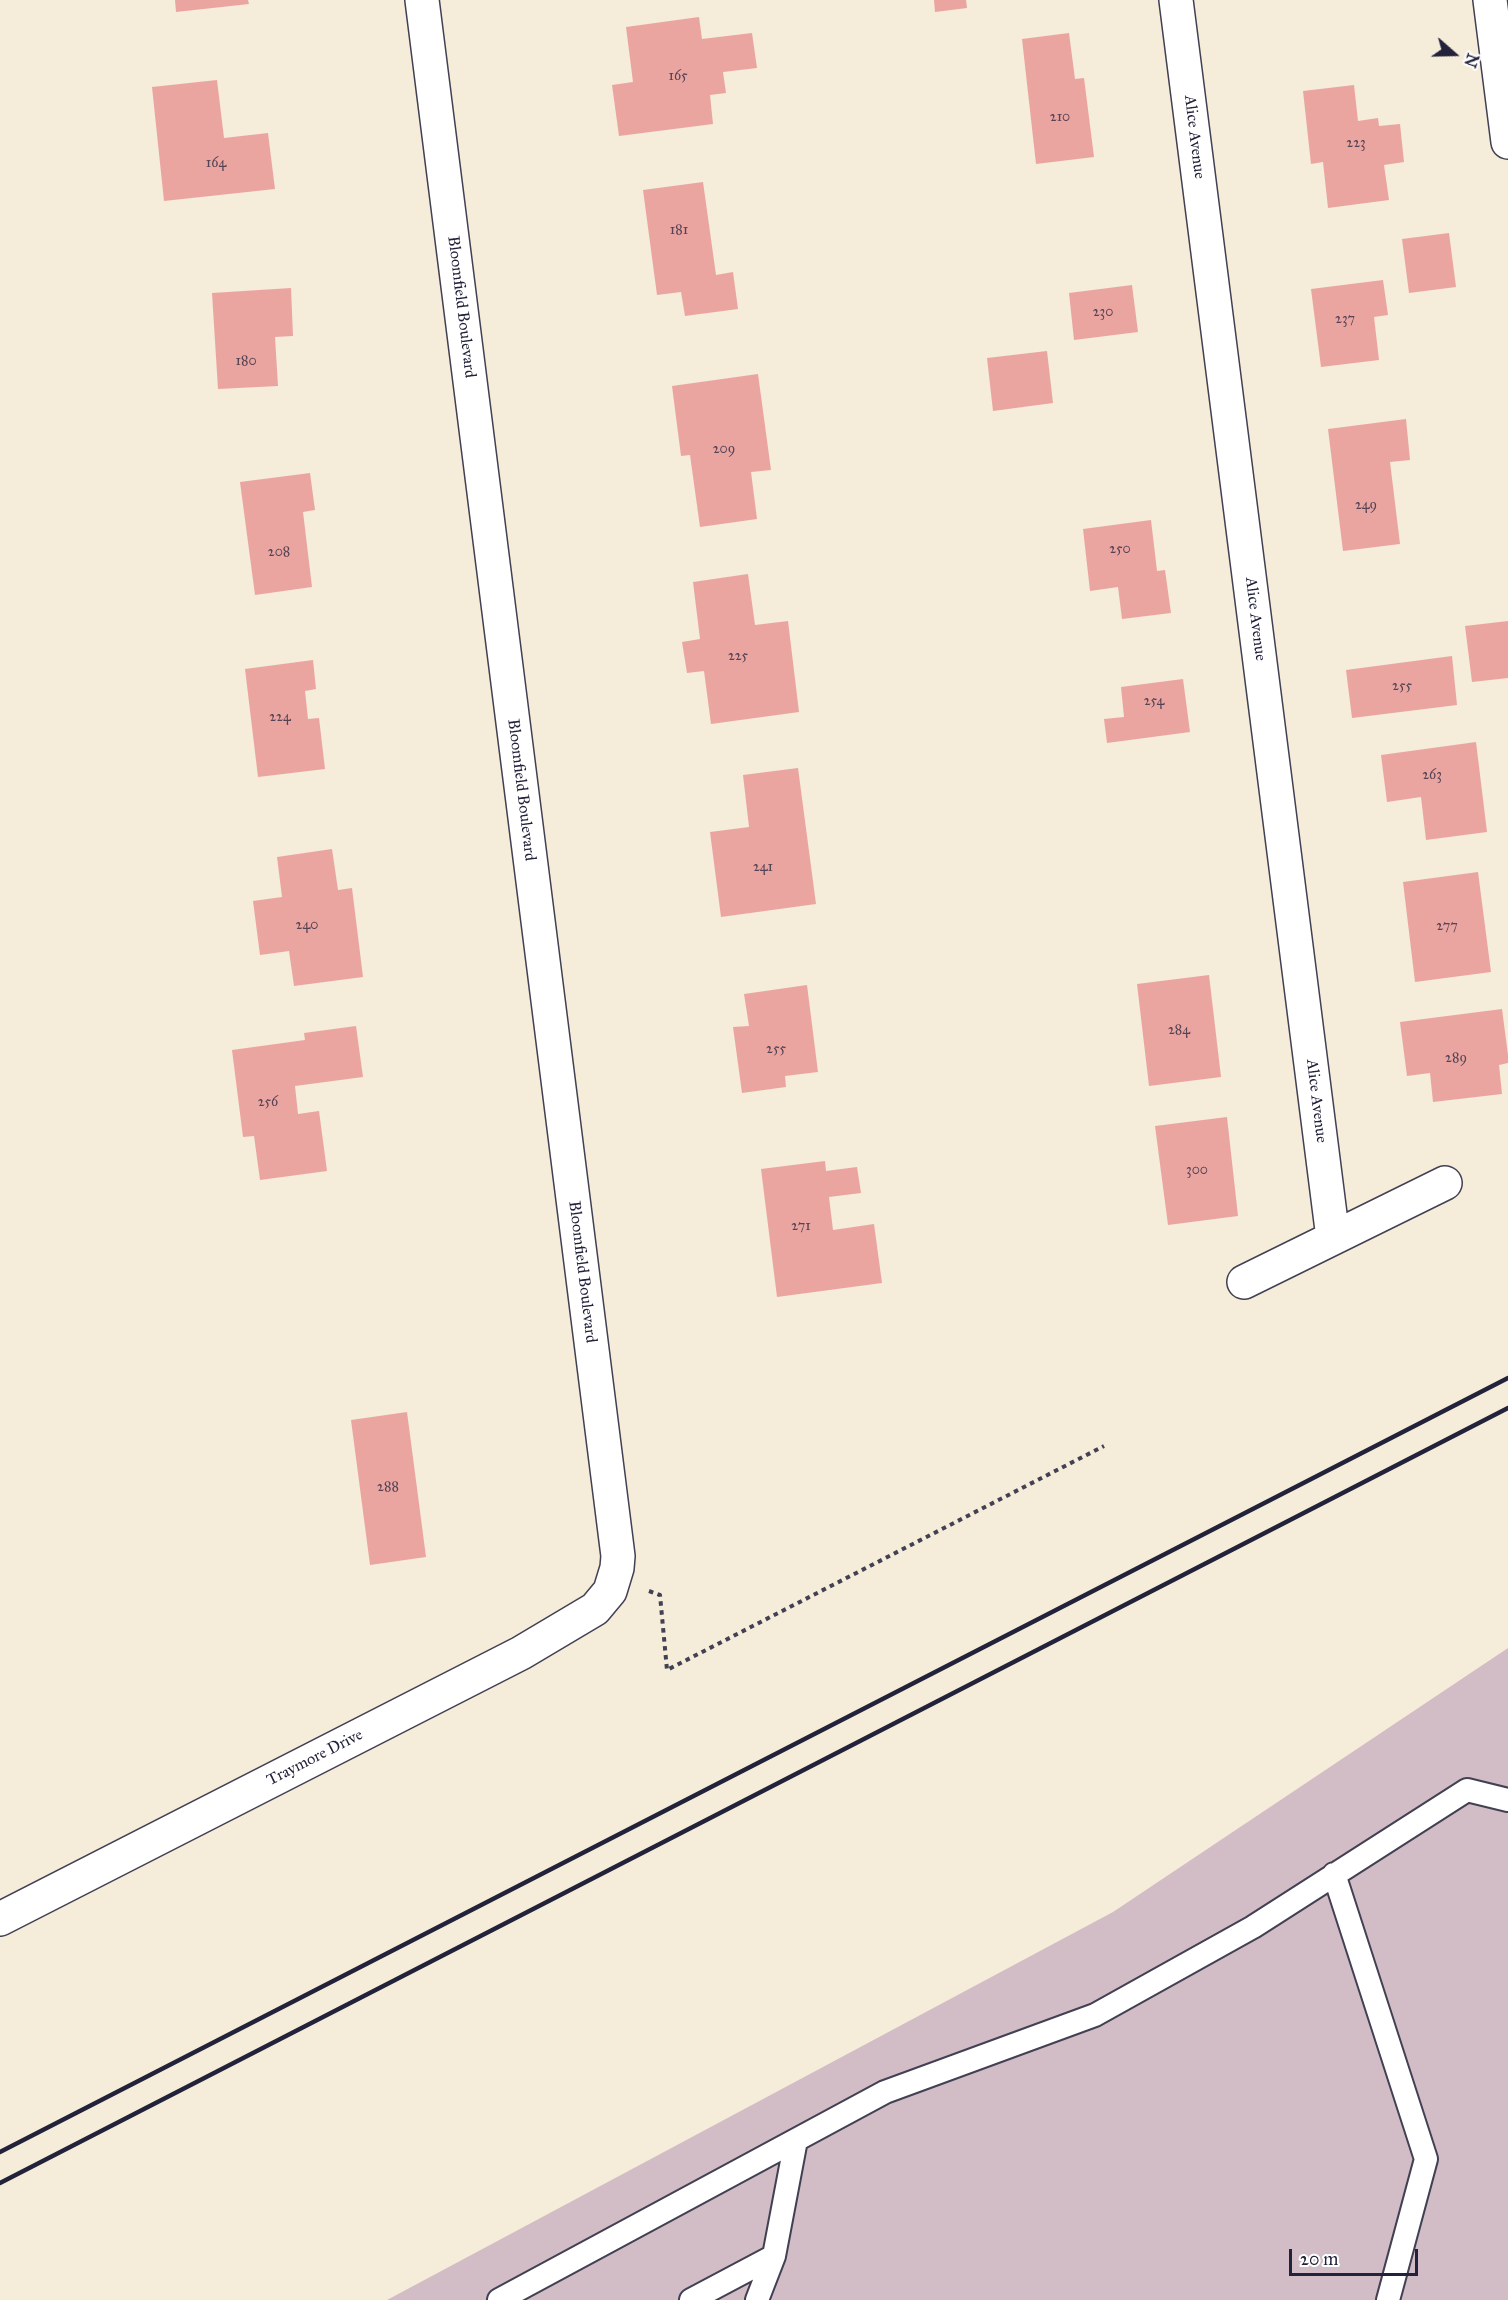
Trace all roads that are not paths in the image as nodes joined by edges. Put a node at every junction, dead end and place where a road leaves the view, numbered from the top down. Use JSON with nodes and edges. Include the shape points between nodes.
{"nodes":[{"id":1,"x":422,"y":0,"type":"edge"},
{"id":2,"x":1176,"y":0,"type":"edge"},
{"id":3,"x":1490,"y":0,"type":"edge"},
{"id":4,"x":1508,"y":142,"type":"edge"},
{"id":5,"x":1445,"y":1183,"type":"dead end"},
{"id":6,"x":1333,"y":1238,"type":"junction"},
{"id":7,"x":1244,"y":1282,"type":"dead end"},
{"id":8,"x":615,"y":1579,"type":"joint"},
{"id":9,"x":1508,"y":1800,"type":"edge"},
{"id":10,"x":1334,"y":1874,"type":"junction"},
{"id":11,"x":0,"y":1919,"type":"edge"},
{"id":12,"x":796,"y":2140,"type":"junction"},
{"id":13,"x":774,"y":2256,"type":"junction"},
{"id":14,"x":499,"y":2300,"type":"edge"},
{"id":15,"x":691,"y":2300,"type":"edge"},
{"id":16,"x":757,"y":2300,"type":"edge"},
{"id":17,"x":1388,"y":2300,"type":"edge"}],
"edges":[{"from":1,"to":8,"type":"street","name":"Bloomfield Boulevard","via":[[618,1556]]},
{"from":2,"to":6,"type":"street","name":"Alice Avenue"},
{"from":3,"to":4,"type":"street"},
{"from":5,"to":6,"type":"street"},
{"from":6,"to":7,"type":"street"},
{"from":8,"to":11,"type":"street","name":"Traymore Drive","via":[[595,1609],[521,1653]]},
{"from":9,"to":10,"type":"lane","via":[[1467,1790]]},
{"from":10,"to":12,"type":"lane","via":[[1253,1927],[1095,2015],[885,2092]]},
{"from":10,"to":17,"type":"lane","via":[[1426,2159]]},
{"from":12,"to":13,"type":"lane"},
{"from":12,"to":14,"type":"lane"},
{"from":13,"to":15,"type":"lane"},
{"from":13,"to":16,"type":"lane"}]}
